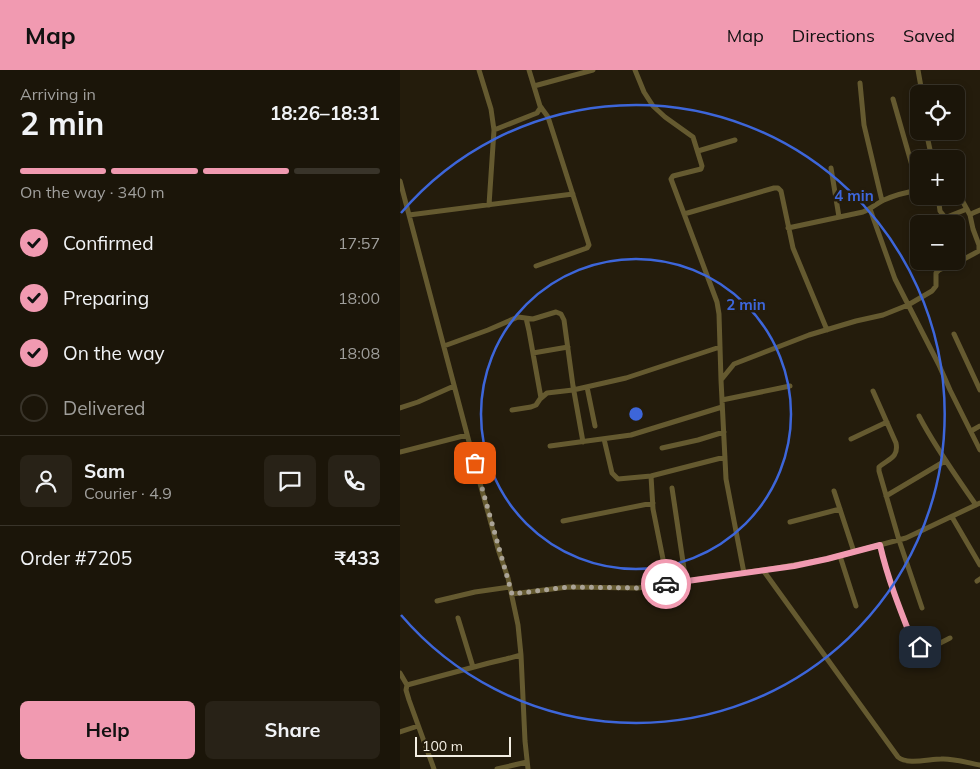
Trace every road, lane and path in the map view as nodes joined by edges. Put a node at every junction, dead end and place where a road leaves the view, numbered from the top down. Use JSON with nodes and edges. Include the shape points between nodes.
{"nodes":[{"id":1,"x":479,"y":70,"type":"edge"},
{"id":2,"x":529,"y":70,"type":"edge"},
{"id":3,"x":593,"y":70,"type":"edge"},
{"id":4,"x":635,"y":70,"type":"edge"},
{"id":5,"x":918,"y":70,"type":"edge"},
{"id":6,"x":860,"y":83,"type":"dead end"},
{"id":7,"x":921,"y":85,"type":"edge"},
{"id":8,"x":534,"y":86,"type":"junction"},
{"id":9,"x":892,"y":99,"type":"dead end"},
{"id":10,"x":541,"y":107,"type":"junction"},
{"id":11,"x":494,"y":130,"type":"junction"},
{"id":12,"x":735,"y":140,"type":"dead end"},
{"id":13,"x":698,"y":151,"type":"junction"},
{"id":14,"x":910,"y":160,"type":"edge"},
{"id":15,"x":831,"y":168,"type":"dead end"},
{"id":16,"x":400,"y":180,"type":"edge"},
{"id":17,"x":910,"y":192,"type":"edge"},
{"id":18,"x":573,"y":194,"type":"junction"},
{"id":19,"x":882,"y":201,"type":"junction"},
{"id":20,"x":965,"y":204,"type":"edge"},
{"id":21,"x":489,"y":205,"type":"junction"},
{"id":22,"x":939,"y":205,"type":"edge"},
{"id":23,"x":870,"y":209,"type":"junction"},
{"id":24,"x":967,"y":209,"type":"junction"},
{"id":25,"x":980,"y":210,"type":"edge"},
{"id":26,"x":684,"y":214,"type":"junction"},
{"id":27,"x":409,"y":215,"type":"junction"},
{"id":28,"x":970,"y":215,"type":"junction"},
{"id":29,"x":839,"y":217,"type":"junction"},
{"id":30,"x":788,"y":228,"type":"junction"},
{"id":31,"x":536,"y":266,"type":"dead end"},
{"id":32,"x":908,"y":305,"type":"junction"},
{"id":33,"x":526,"y":318,"type":"junction"},
{"id":34,"x":827,"y":330,"type":"junction"},
{"id":35,"x":954,"y":334,"type":"dead end"},
{"id":36,"x":444,"y":346,"type":"junction"},
{"id":37,"x":568,"y":347,"type":"junction"},
{"id":38,"x":720,"y":347,"type":"junction"},
{"id":39,"x":533,"y":353,"type":"junction"},
{"id":40,"x":720,"y":380,"type":"junction"},
{"id":41,"x":454,"y":386,"type":"junction"},
{"id":42,"x":790,"y":386,"type":"dead end"},
{"id":43,"x":587,"y":387,"type":"junction"},
{"id":44,"x":573,"y":390,"type":"junction"},
{"id":45,"x":873,"y":390,"type":"dead end"},
{"id":46,"x":980,"y":390,"type":"edge"},
{"id":47,"x":541,"y":398,"type":"junction"},
{"id":48,"x":722,"y":400,"type":"junction"},
{"id":49,"x":722,"y":407,"type":"junction"},
{"id":50,"x":400,"y":408,"type":"edge"},
{"id":51,"x":512,"y":410,"type":"dead end"},
{"id":52,"x":919,"y":416,"type":"dead end"},
{"id":53,"x":887,"y":422,"type":"junction"},
{"id":54,"x":595,"y":426,"type":"dead end"},
{"id":55,"x":980,"y":426,"type":"edge"},
{"id":56,"x":971,"y":431,"type":"junction"},
{"id":57,"x":724,"y":432,"type":"junction"},
{"id":58,"x":467,"y":434,"type":"junction"},
{"id":59,"x":604,"y":439,"type":"junction"},
{"id":60,"x":851,"y":440,"type":"dead end"},
{"id":61,"x":582,"y":442,"type":"junction"},
{"id":62,"x":550,"y":446,"type":"dead end"},
{"id":63,"x":662,"y":448,"type":"dead end"},
{"id":64,"x":980,"y":450,"type":"edge"},
{"id":65,"x":400,"y":452,"type":"edge"},
{"id":66,"x":725,"y":457,"type":"junction"},
{"id":67,"x":945,"y":461,"type":"junction"},
{"id":68,"x":651,"y":476,"type":"junction"},
{"id":69,"x":672,"y":488,"type":"dead end"},
{"id":70,"x":834,"y":491,"type":"dead end"},
{"id":71,"x":886,"y":496,"type":"junction"},
{"id":72,"x":653,"y":503,"type":"junction"},
{"id":73,"x":978,"y":504,"type":"edge"},
{"id":74,"x":840,"y":509,"type":"junction"},
{"id":75,"x":952,"y":517,"type":"junction"},
{"id":76,"x":563,"y":521,"type":"dead end"},
{"id":77,"x":790,"y":522,"type":"dead end"},
{"id":78,"x":898,"y":540,"type":"junction"},
{"id":79,"x":880,"y":545,"type":"junction"},
{"id":80,"x":854,"y":552,"type":"junction"},
{"id":81,"x":840,"y":556,"type":"junction"},
{"id":82,"x":980,"y":566,"type":"edge"},
{"id":83,"x":763,"y":570,"type":"junction"},
{"id":84,"x":744,"y":573,"type":"junction"},
{"id":85,"x":686,"y":582,"type":"junction"},
{"id":86,"x":668,"y":584,"type":"junction"},
{"id":87,"x":510,"y":586,"type":"junction"},
{"id":88,"x":512,"y":594,"type":"junction"},
{"id":89,"x":437,"y":601,"type":"dead end"},
{"id":90,"x":856,"y":606,"type":"dead end"},
{"id":91,"x":922,"y":608,"type":"dead end"},
{"id":92,"x":458,"y":618,"type":"dead end"},
{"id":93,"x":950,"y":638,"type":"dead end"},
{"id":94,"x":924,"y":652,"type":"junction"},
{"id":95,"x":521,"y":655,"type":"junction"},
{"id":96,"x":910,"y":660,"type":"dead end"},
{"id":97,"x":473,"y":667,"type":"junction"},
{"id":98,"x":400,"y":673,"type":"edge"},
{"id":99,"x":408,"y":684,"type":"junction"},
{"id":100,"x":418,"y":726,"type":"junction"},
{"id":101,"x":400,"y":732,"type":"edge"},
{"id":102,"x":527,"y":762,"type":"junction"},
{"id":103,"x":980,"y":765,"type":"edge"},
{"id":104,"x":434,"y":769,"type":"edge"},
{"id":105,"x":497,"y":769,"type":"edge"},
{"id":106,"x":528,"y":769,"type":"edge"}],
"edges":[{"from":1,"to":11,"type":"street"},
{"from":2,"to":8,"type":"street"},
{"from":3,"to":8,"type":"street"},
{"from":4,"to":13,"type":"street","via":[[654,106],[692,135]]},
{"from":5,"to":7,"type":"street"},
{"from":6,"to":19,"type":"street","via":[[864,125]]},
{"from":8,"to":10,"type":"street"},
{"from":9,"to":14,"type":"street"},
{"from":10,"to":11,"type":"street","via":[[537,113]]},
{"from":10,"to":18,"type":"street","via":[[549,118]]},
{"from":11,"to":21,"type":"street"},
{"from":12,"to":13,"type":"street"},
{"from":13,"to":26,"type":"street","via":[[702,168],[671,178]]},
{"from":15,"to":29,"type":"street"},
{"from":16,"to":27,"type":"street"},
{"from":17,"to":19,"type":"street"},
{"from":18,"to":21,"type":"street"},
{"from":18,"to":31,"type":"street","via":[[589,247]]},
{"from":19,"to":23,"type":"street"},
{"from":20,"to":24,"type":"street"},
{"from":21,"to":27,"type":"street"},
{"from":22,"to":24,"type":"street","via":[[940,211],[947,217]]},
{"from":23,"to":29,"type":"street"},
{"from":23,"to":32,"type":"street","via":[[895,279]]},
{"from":24,"to":28,"type":"street"},
{"from":25,"to":28,"type":"street"},
{"from":26,"to":30,"type":"street","via":[[778,188]]},
{"from":26,"to":38,"type":"street","via":[[717,302]]},
{"from":27,"to":36,"type":"street"},
{"from":28,"to":32,"type":"street","via":[[979,251],[939,270],[936,286]]},
{"from":29,"to":30,"type":"street"},
{"from":30,"to":34,"type":"street","via":[[795,254]]},
{"from":32,"to":34,"type":"street"},
{"from":32,"to":56,"type":"street"},
{"from":33,"to":36,"type":"street","via":[[516,318]]},
{"from":33,"to":37,"type":"street","via":[[534,319],[556,312],[561,314]]},
{"from":33,"to":39,"type":"street"},
{"from":34,"to":40,"type":"street","via":[[734,364]]},
{"from":35,"to":46,"type":"street"},
{"from":36,"to":41,"type":"street"},
{"from":37,"to":39,"type":"street"},
{"from":37,"to":44,"type":"street"},
{"from":38,"to":40,"type":"street"},
{"from":38,"to":43,"type":"street","via":[[636,375]]},
{"from":39,"to":47,"type":"street"},
{"from":40,"to":48,"type":"street"},
{"from":41,"to":50,"type":"street"},
{"from":41,"to":58,"type":"street"},
{"from":42,"to":48,"type":"street"},
{"from":43,"to":44,"type":"street"},
{"from":43,"to":54,"type":"street"},
{"from":44,"to":47,"type":"street","via":[[547,393]]},
{"from":44,"to":61,"type":"street"},
{"from":45,"to":53,"type":"street"},
{"from":47,"to":51,"type":"street","via":[[536,405]]},
{"from":48,"to":49,"type":"street"},
{"from":49,"to":57,"type":"street"},
{"from":49,"to":59,"type":"street","via":[[631,435]]},
{"from":52,"to":67,"type":"street"},
{"from":53,"to":60,"type":"street"},
{"from":53,"to":71,"type":"street","via":[[898,450],[879,467]]},
{"from":55,"to":56,"type":"street"},
{"from":56,"to":64,"type":"street"},
{"from":57,"to":63,"type":"street"},
{"from":57,"to":66,"type":"street"},
{"from":58,"to":65,"type":"street"},
{"from":58,"to":87,"type":"street"},
{"from":59,"to":61,"type":"street"},
{"from":59,"to":68,"type":"street","via":[[615,477]]},
{"from":61,"to":62,"type":"street"},
{"from":66,"to":68,"type":"street"},
{"from":66,"to":84,"type":"street","via":[[726,479]]},
{"from":67,"to":71,"type":"street"},
{"from":67,"to":73,"type":"street"},
{"from":68,"to":72,"type":"street"},
{"from":69,"to":85,"type":"street"},
{"from":70,"to":74,"type":"street"},
{"from":71,"to":78,"type":"street"},
{"from":72,"to":76,"type":"street"},
{"from":72,"to":86,"type":"street"},
{"from":73,"to":75,"type":"street"},
{"from":74,"to":77,"type":"street"},
{"from":74,"to":80,"type":"street"},
{"from":75,"to":78,"type":"street"},
{"from":75,"to":82,"type":"street"},
{"from":78,"to":79,"type":"street"},
{"from":78,"to":91,"type":"street"},
{"from":79,"to":80,"type":"street"},
{"from":79,"to":94,"type":"street","via":[[892,589],[914,645]]},
{"from":80,"to":81,"type":"street"},
{"from":81,"to":83,"type":"street"},
{"from":81,"to":90,"type":"street"},
{"from":83,"to":84,"type":"street"},
{"from":83,"to":103,"type":"street","via":[[901,760],[943,758]]},
{"from":84,"to":85,"type":"street"},
{"from":85,"to":86,"type":"street"},
{"from":86,"to":88,"type":"street","via":[[638,588],[568,587]]},
{"from":87,"to":88,"type":"street"},
{"from":87,"to":89,"type":"street"},
{"from":88,"to":95,"type":"street"},
{"from":92,"to":97,"type":"street"},
{"from":93,"to":94,"type":"street"},
{"from":94,"to":96,"type":"street"},
{"from":95,"to":97,"type":"street"},
{"from":95,"to":102,"type":"street"},
{"from":97,"to":99,"type":"street"},
{"from":98,"to":99,"type":"street"},
{"from":99,"to":100,"type":"street","via":[[406,690]]},
{"from":100,"to":101,"type":"street"},
{"from":100,"to":104,"type":"street"},
{"from":102,"to":105,"type":"street"},
{"from":102,"to":106,"type":"street"}]}
